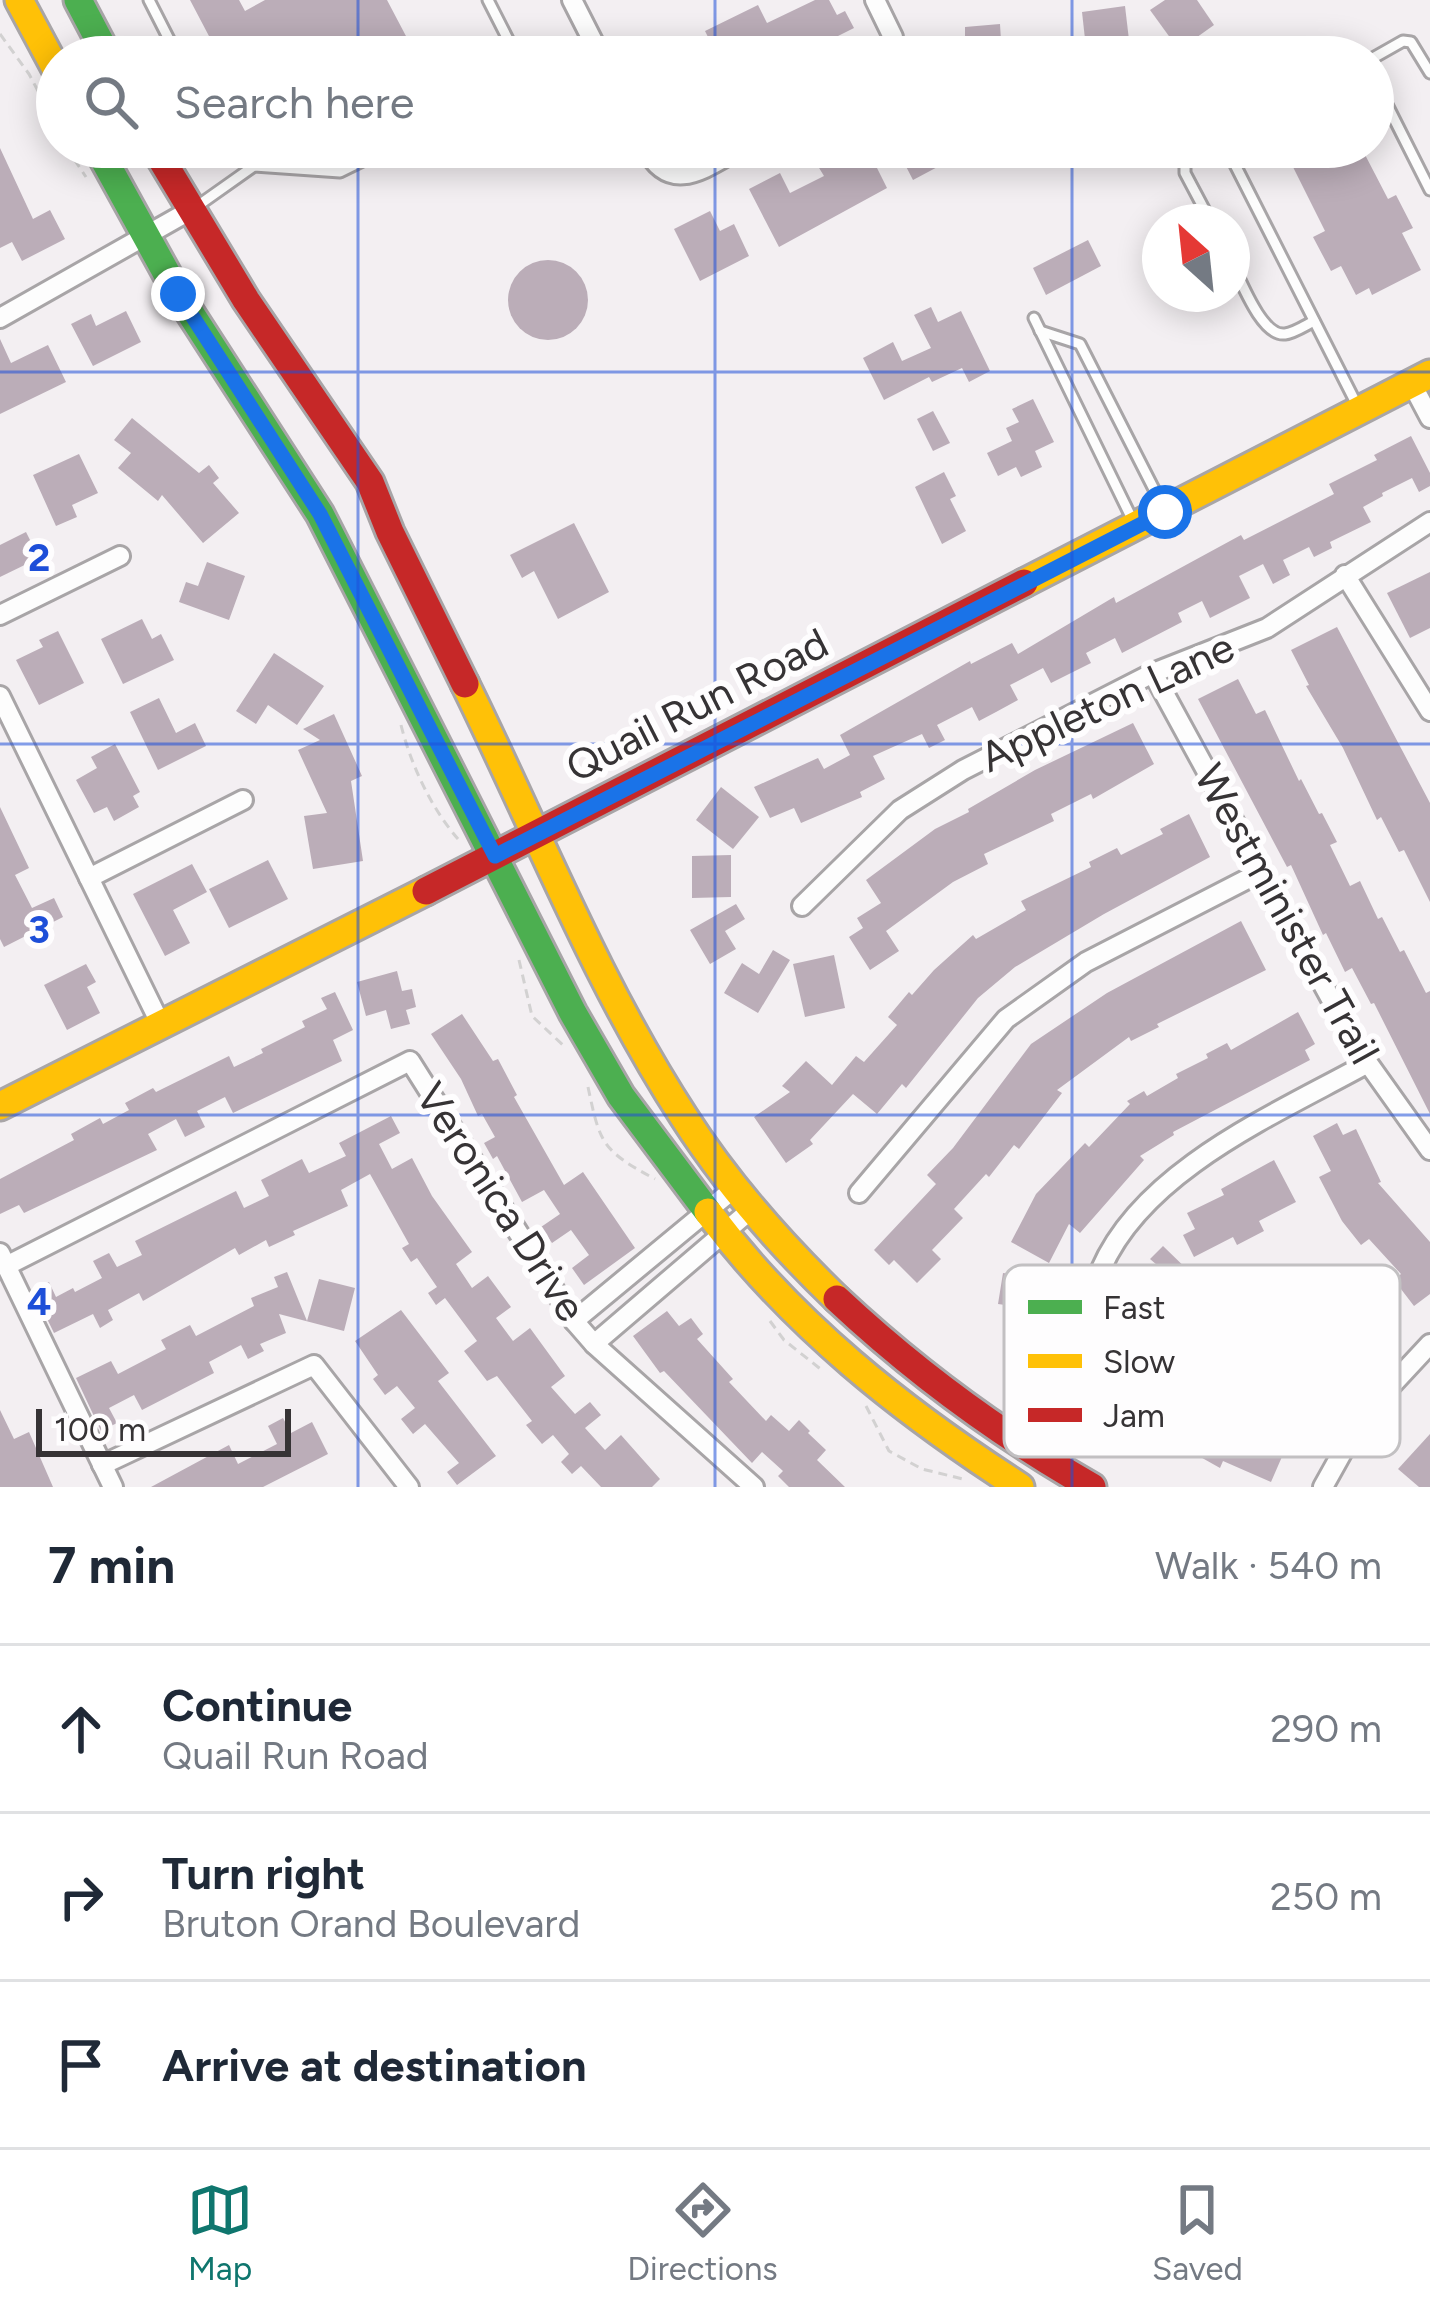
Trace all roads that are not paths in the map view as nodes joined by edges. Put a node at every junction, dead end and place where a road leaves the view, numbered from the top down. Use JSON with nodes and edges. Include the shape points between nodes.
{"nodes":[{"id":1,"x":19,"y":0,"type":"edge"},
{"id":2,"x":78,"y":0,"type":"edge"},
{"id":3,"x":149,"y":0,"type":"edge"},
{"id":4,"x":488,"y":0,"type":"edge"},
{"id":5,"x":572,"y":0,"type":"edge"},
{"id":6,"x":874,"y":0,"type":"edge"},
{"id":7,"x":38,"y":36,"type":"edge"},
{"id":8,"x":97,"y":36,"type":"edge"},
{"id":9,"x":167,"y":36,"type":"edge"},
{"id":10,"x":506,"y":36,"type":"edge"},
{"id":11,"x":590,"y":36,"type":"edge"},
{"id":12,"x":892,"y":36,"type":"edge"},
{"id":13,"x":1394,"y":46,"type":"edge"},
{"id":14,"x":1430,"y":73,"type":"edge"},
{"id":15,"x":1394,"y":119,"type":"edge"},
{"id":16,"x":109,"y":168,"type":"edge"},
{"id":17,"x":166,"y":168,"type":"edge"},
{"id":18,"x":251,"y":168,"type":"edge"},
{"id":19,"x":283,"y":168,"type":"edge"},
{"id":20,"x":348,"y":168,"type":"edge"},
{"id":21,"x":662,"y":168,"type":"edge"},
{"id":22,"x":704,"y":168,"type":"edge"},
{"id":23,"x":1185,"y":168,"type":"edge"},
{"id":24,"x":1237,"y":168,"type":"edge"},
{"id":25,"x":1430,"y":190,"type":"edge"},
{"id":26,"x":1201,"y":204,"type":"edge"},
{"id":27,"x":191,"y":211,"type":"junction"},
{"id":28,"x":146,"y":238,"type":"junction"},
{"id":29,"x":1250,"y":297,"type":"edge"},
{"id":30,"x":0,"y":318,"type":"edge"},
{"id":31,"x":1034,"y":318,"type":"dead end"},
{"id":32,"x":1314,"y":321,"type":"junction"},
{"id":33,"x":1040,"y":331,"type":"junction"},
{"id":34,"x":1421,"y":379,"type":"edge"},
{"id":35,"x":1360,"y":412,"type":"junction"},
{"id":36,"x":1430,"y":418,"type":"edge"},
{"id":37,"x":1165,"y":512,"type":"junction"},
{"id":38,"x":1430,"y":522,"type":"edge"},
{"id":39,"x":1136,"y":527,"type":"junction"},
{"id":40,"x":120,"y":556,"type":"dead end"},
{"id":41,"x":1346,"y":575,"type":"junction"},
{"id":42,"x":0,"y":615,"type":"edge"},
{"id":43,"x":1153,"y":673,"type":"junction"},
{"id":44,"x":0,"y":696,"type":"edge"},
{"id":45,"x":1430,"y":711,"type":"edge"},
{"id":46,"x":243,"y":800,"type":"dead end"},
{"id":47,"x":538,"y":834,"type":"junction"},
{"id":48,"x":495,"y":856,"type":"junction"},
{"id":49,"x":1259,"y":873,"type":"junction"},
{"id":50,"x":89,"y":878,"type":"junction"},
{"id":51,"x":802,"y":906,"type":"dead end"},
{"id":52,"x":162,"y":1027,"type":"junction"},
{"id":53,"x":1368,"y":1063,"type":"junction"},
{"id":54,"x":0,"y":1106,"type":"edge"},
{"id":55,"x":1430,"y":1150,"type":"edge"},
{"id":56,"x":859,"y":1193,"type":"dead end"},
{"id":57,"x":744,"y":1198,"type":"junction"},
{"id":58,"x":715,"y":1222,"type":"junction"},
{"id":59,"x":3,"y":1259,"type":"edge"},
{"id":60,"x":1103,"y":1265,"type":"edge"},
{"id":61,"x":574,"y":1321,"type":"junction"},
{"id":62,"x":594,"y":1344,"type":"junction"},
{"id":63,"x":1430,"y":1344,"type":"edge"},
{"id":64,"x":1400,"y":1377,"type":"edge"},
{"id":65,"x":1004,"y":1431,"type":"edge"},
{"id":66,"x":1045,"y":1457,"type":"edge"},
{"id":67,"x":1340,"y":1457,"type":"edge"},
{"id":68,"x":102,"y":1465,"type":"junction"},
{"id":69,"x":113,"y":1487,"type":"edge"},
{"id":70,"x":409,"y":1487,"type":"edge"},
{"id":71,"x":754,"y":1487,"type":"edge"},
{"id":72,"x":1020,"y":1487,"type":"edge"},
{"id":73,"x":1092,"y":1487,"type":"edge"},
{"id":74,"x":1323,"y":1487,"type":"edge"}],
"edges":[{"from":1,"to":7,"type":"main road"},
{"from":2,"to":8,"type":"main road"},
{"from":3,"to":9,"type":"lane"},
{"from":4,"to":10,"type":"lane"},
{"from":5,"to":11,"type":"street"},
{"from":6,"to":12,"type":"street"},
{"from":13,"to":14,"type":"lane","via":[[1411,42]]},
{"from":15,"to":25,"type":"lane"},
{"from":16,"to":28,"type":"main road"},
{"from":17,"to":27,"type":"main road"},
{"from":18,"to":27,"type":"lane"},
{"from":19,"to":20,"type":"lane"},
{"from":21,"to":22,"type":"street","via":[[689,176]]},
{"from":23,"to":26,"type":"lane"},
{"from":24,"to":32,"type":"lane"},
{"from":27,"to":28,"type":"street"},
{"from":27,"to":47,"type":"main road","via":[[370,482]]},
{"from":28,"to":30,"type":"street"},
{"from":28,"to":48,"type":"main road","via":[[320,514]]},
{"from":29,"to":32,"type":"lane","via":[[1273,332]]},
{"from":31,"to":33,"type":"lane"},
{"from":32,"to":35,"type":"lane"},
{"from":33,"to":37,"type":"lane","via":[[1080,344]]},
{"from":33,"to":39,"type":"lane"},
{"from":34,"to":35,"type":"main road","name":"Quail Run Road"},
{"from":34,"to":36,"type":"street"},
{"from":35,"to":37,"type":"main road","name":"Quail Run Road"},
{"from":37,"to":39,"type":"main road","name":"Quail Run Road"},
{"from":38,"to":41,"type":"street","name":"Appleton Lane"},
{"from":39,"to":47,"type":"main road","name":"Quail Run Road"},
{"from":40,"to":42,"type":"street"},
{"from":41,"to":43,"type":"street","name":"Appleton Lane","via":[[1267,628]]},
{"from":41,"to":45,"type":"street"},
{"from":43,"to":49,"type":"street","name":"Westminister Trail"},
{"from":43,"to":51,"type":"street","name":"Appleton Lane","via":[[900,810]]},
{"from":44,"to":50,"type":"street"},
{"from":46,"to":50,"type":"street"},
{"from":47,"to":48,"type":"main road","name":"Quail Run Road"},
{"from":47,"to":57,"type":"main road","via":[[642,1045]]},
{"from":48,"to":52,"type":"main road","name":"Quail Run Road"},
{"from":48,"to":58,"type":"main road","via":[[621,1096]]},
{"from":49,"to":53,"type":"street","name":"Westminister Trail"},
{"from":49,"to":56,"type":"street","via":[[1086,962],[1006,1019]]},
{"from":50,"to":52,"type":"street"},
{"from":52,"to":54,"type":"main road","name":"Quail Run Road"},
{"from":53,"to":55,"type":"street","name":"Westminister Trail"},
{"from":53,"to":60,"type":"street","via":[[1196,1161],[1167,1184]]},
{"from":57,"to":58,"type":"street"},
{"from":57,"to":65,"type":"main road","via":[[883,1340]]},
{"from":58,"to":61,"type":"street"},
{"from":58,"to":62,"type":"street"},
{"from":58,"to":72,"type":"main road","via":[[849,1364]]},
{"from":59,"to":61,"type":"street","name":"Veronica Drive","via":[[410,1060]]},
{"from":59,"to":68,"type":"street"},
{"from":61,"to":62,"type":"street","name":"Veronica Drive"},
{"from":62,"to":71,"type":"street","name":"Veronica Drive"},
{"from":63,"to":64,"type":"street"},
{"from":66,"to":73,"type":"main road"},
{"from":67,"to":74,"type":"street"},
{"from":68,"to":69,"type":"street"},
{"from":68,"to":70,"type":"street","via":[[314,1365]]}]}
